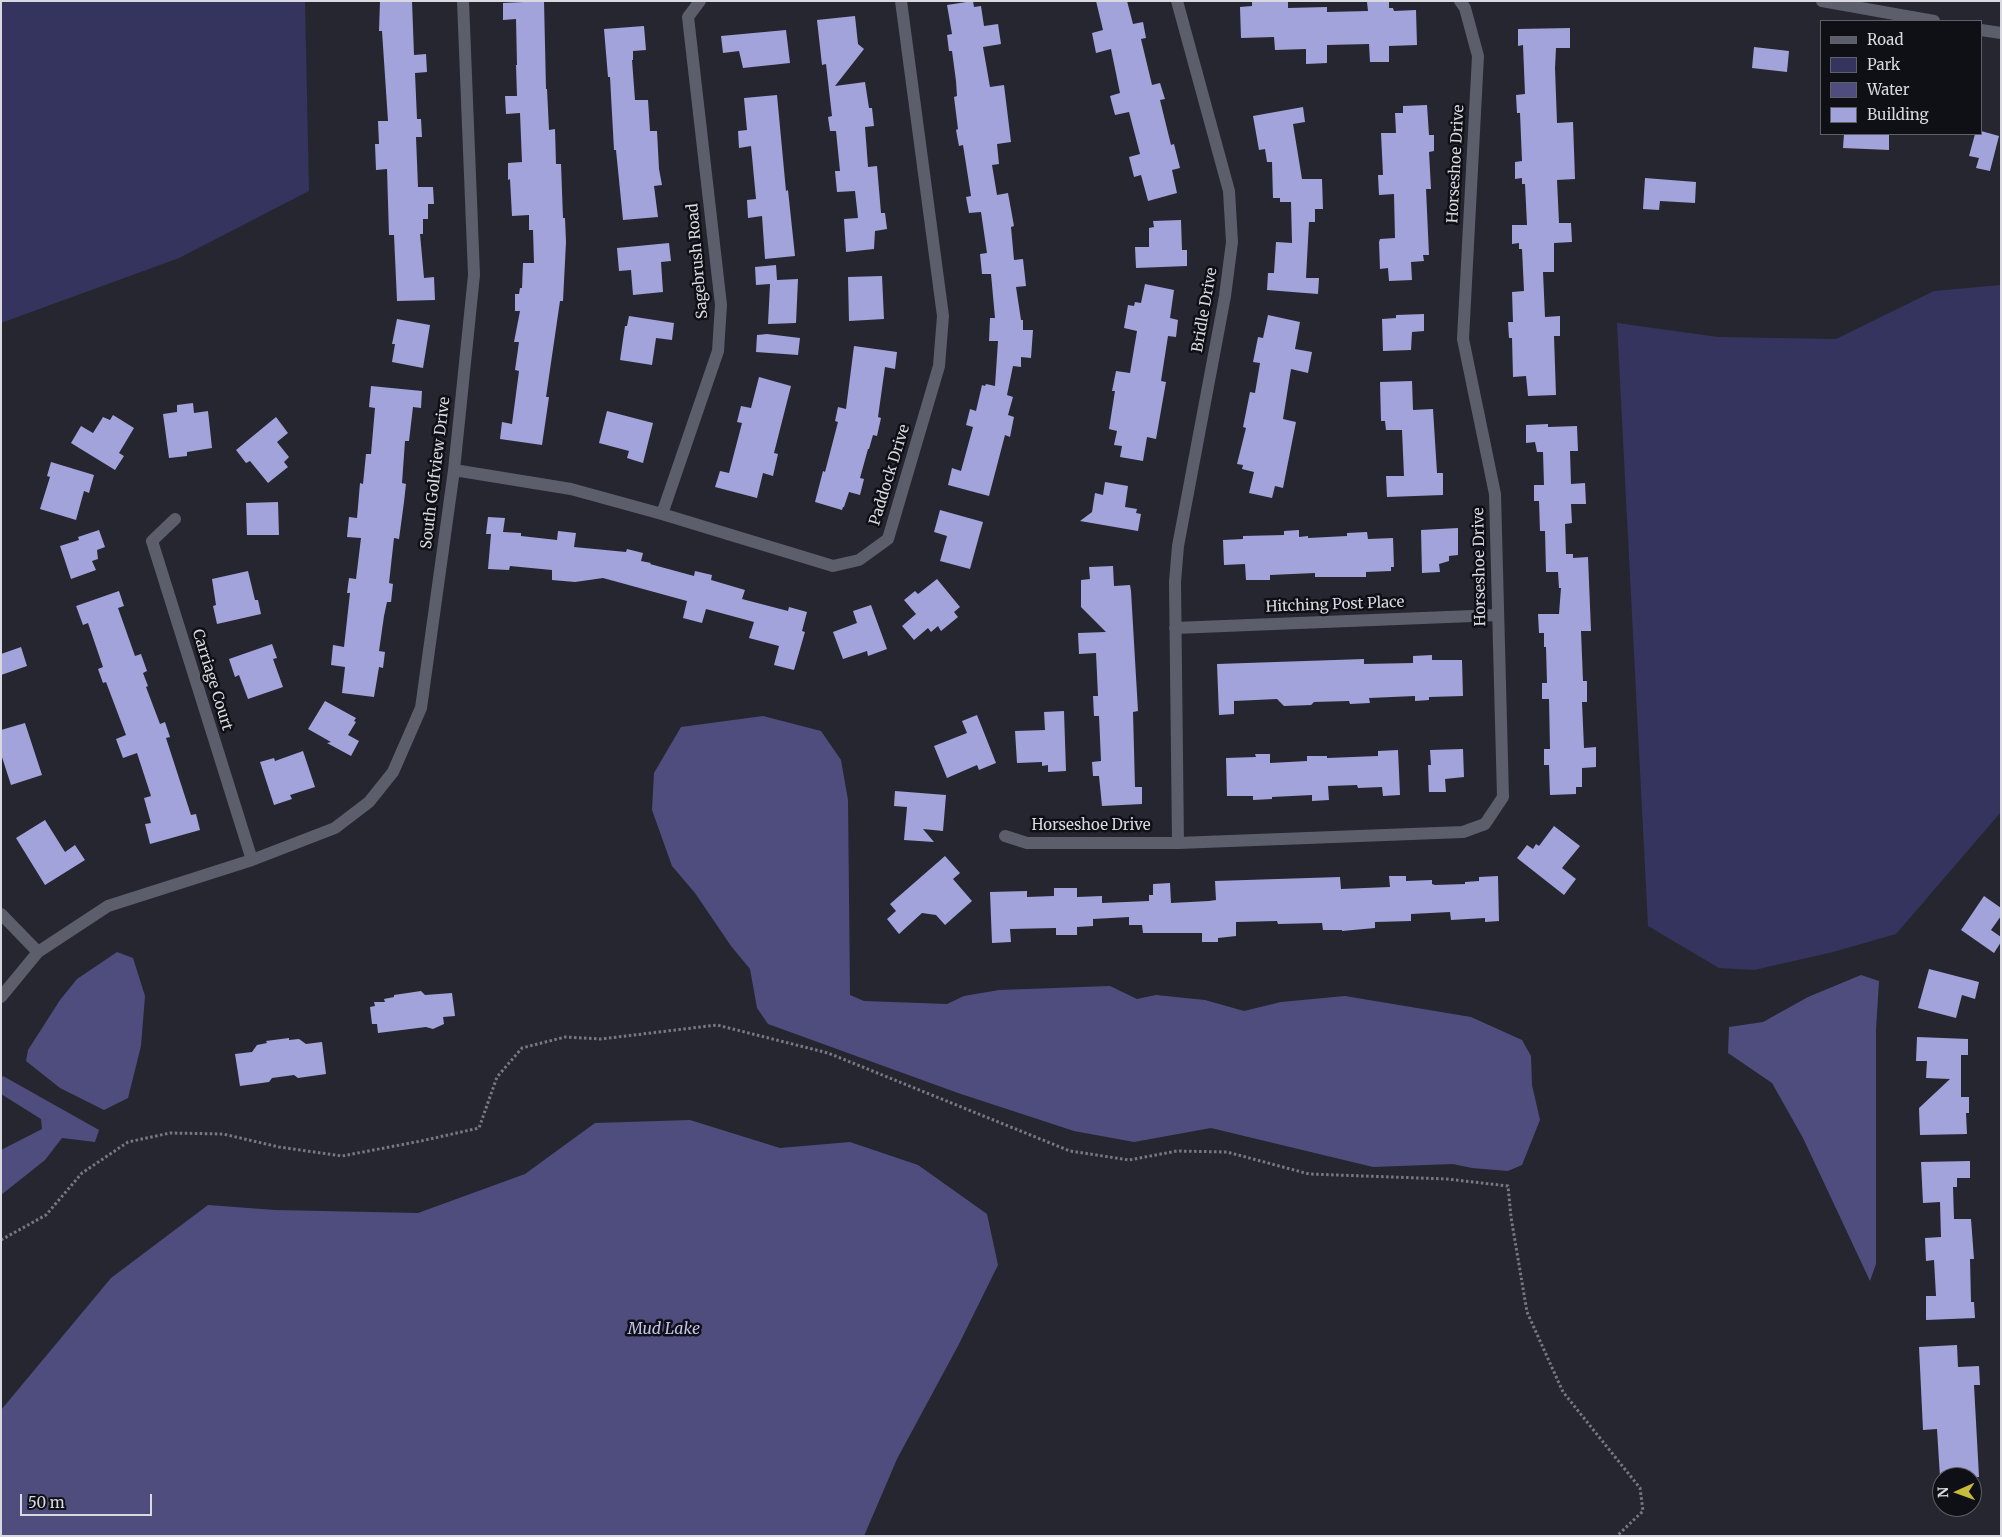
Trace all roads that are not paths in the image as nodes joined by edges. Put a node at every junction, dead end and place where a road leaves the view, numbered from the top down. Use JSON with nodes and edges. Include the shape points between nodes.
{"nodes":[{"id":1,"x":463,"y":1,"type":"edge"},
{"id":2,"x":700,"y":1,"type":"edge"},
{"id":3,"x":901,"y":1,"type":"edge"},
{"id":4,"x":1177,"y":1,"type":"edge"},
{"id":5,"x":1460,"y":1,"type":"edge"},
{"id":6,"x":1822,"y":1,"type":"edge"},
{"id":7,"x":1928,"y":20,"type":"edge"},
{"id":8,"x":1982,"y":30,"type":"edge"},
{"id":9,"x":2001,"y":34,"type":"edge"},
{"id":10,"x":454,"y":470,"type":"junction"},
{"id":11,"x":662,"y":514,"type":"junction"},
{"id":12,"x":175,"y":519,"type":"dead end"},
{"id":13,"x":1497,"y":615,"type":"junction"},
{"id":14,"x":1175,"y":628,"type":"junction"},
{"id":15,"x":1005,"y":836,"type":"dead end"},
{"id":16,"x":1178,"y":843,"type":"junction"},
{"id":17,"x":252,"y":860,"type":"junction"},
{"id":18,"x":1,"y":914,"type":"edge"},
{"id":19,"x":38,"y":952,"type":"junction"},
{"id":20,"x":1,"y":997,"type":"edge"}],
"edges":[{"from":1,"to":10,"type":"street","name":"South Golfview Drive","via":[[474,276]]},
{"from":2,"to":11,"type":"street","name":"Sagebrush Road","via":[[688,17],[721,305],[718,351]]},
{"from":3,"to":11,"type":"street","name":"Paddock Drive","via":[[943,316],[939,366],[888,539],[859,560],[834,566]]},
{"from":4,"to":14,"type":"street","name":"Bridle Drive","via":[[1229,191],[1232,242],[1225,296],[1178,546]]},
{"from":5,"to":13,"type":"street","name":"Horseshoe Drive","via":[[1465,8],[1478,56],[1463,339],[1495,494]]},
{"from":6,"to":7,"type":"street"},
{"from":8,"to":9,"type":"street"},
{"from":10,"to":11,"type":"street","name":"Paddock Drive","via":[[571,489]]},
{"from":10,"to":17,"type":"street","name":"South Golfview Drive","via":[[421,708],[393,772],[369,802],[336,828]]},
{"from":12,"to":17,"type":"street","name":"Carriage Court","via":[[152,541]]},
{"from":13,"to":14,"type":"street","name":"Hitching Post Place"},
{"from":13,"to":16,"type":"street","name":"Horseshoe Drive","via":[[1503,797],[1485,824],[1464,832]]},
{"from":14,"to":16,"type":"street"},
{"from":15,"to":16,"type":"street","name":"Horseshoe Drive","via":[[1027,843]]},
{"from":17,"to":19,"type":"street","name":"South Golfview Drive","via":[[108,906]]},
{"from":18,"to":19,"type":"street"},
{"from":19,"to":20,"type":"street","name":"South Golfview Drive"}]}
